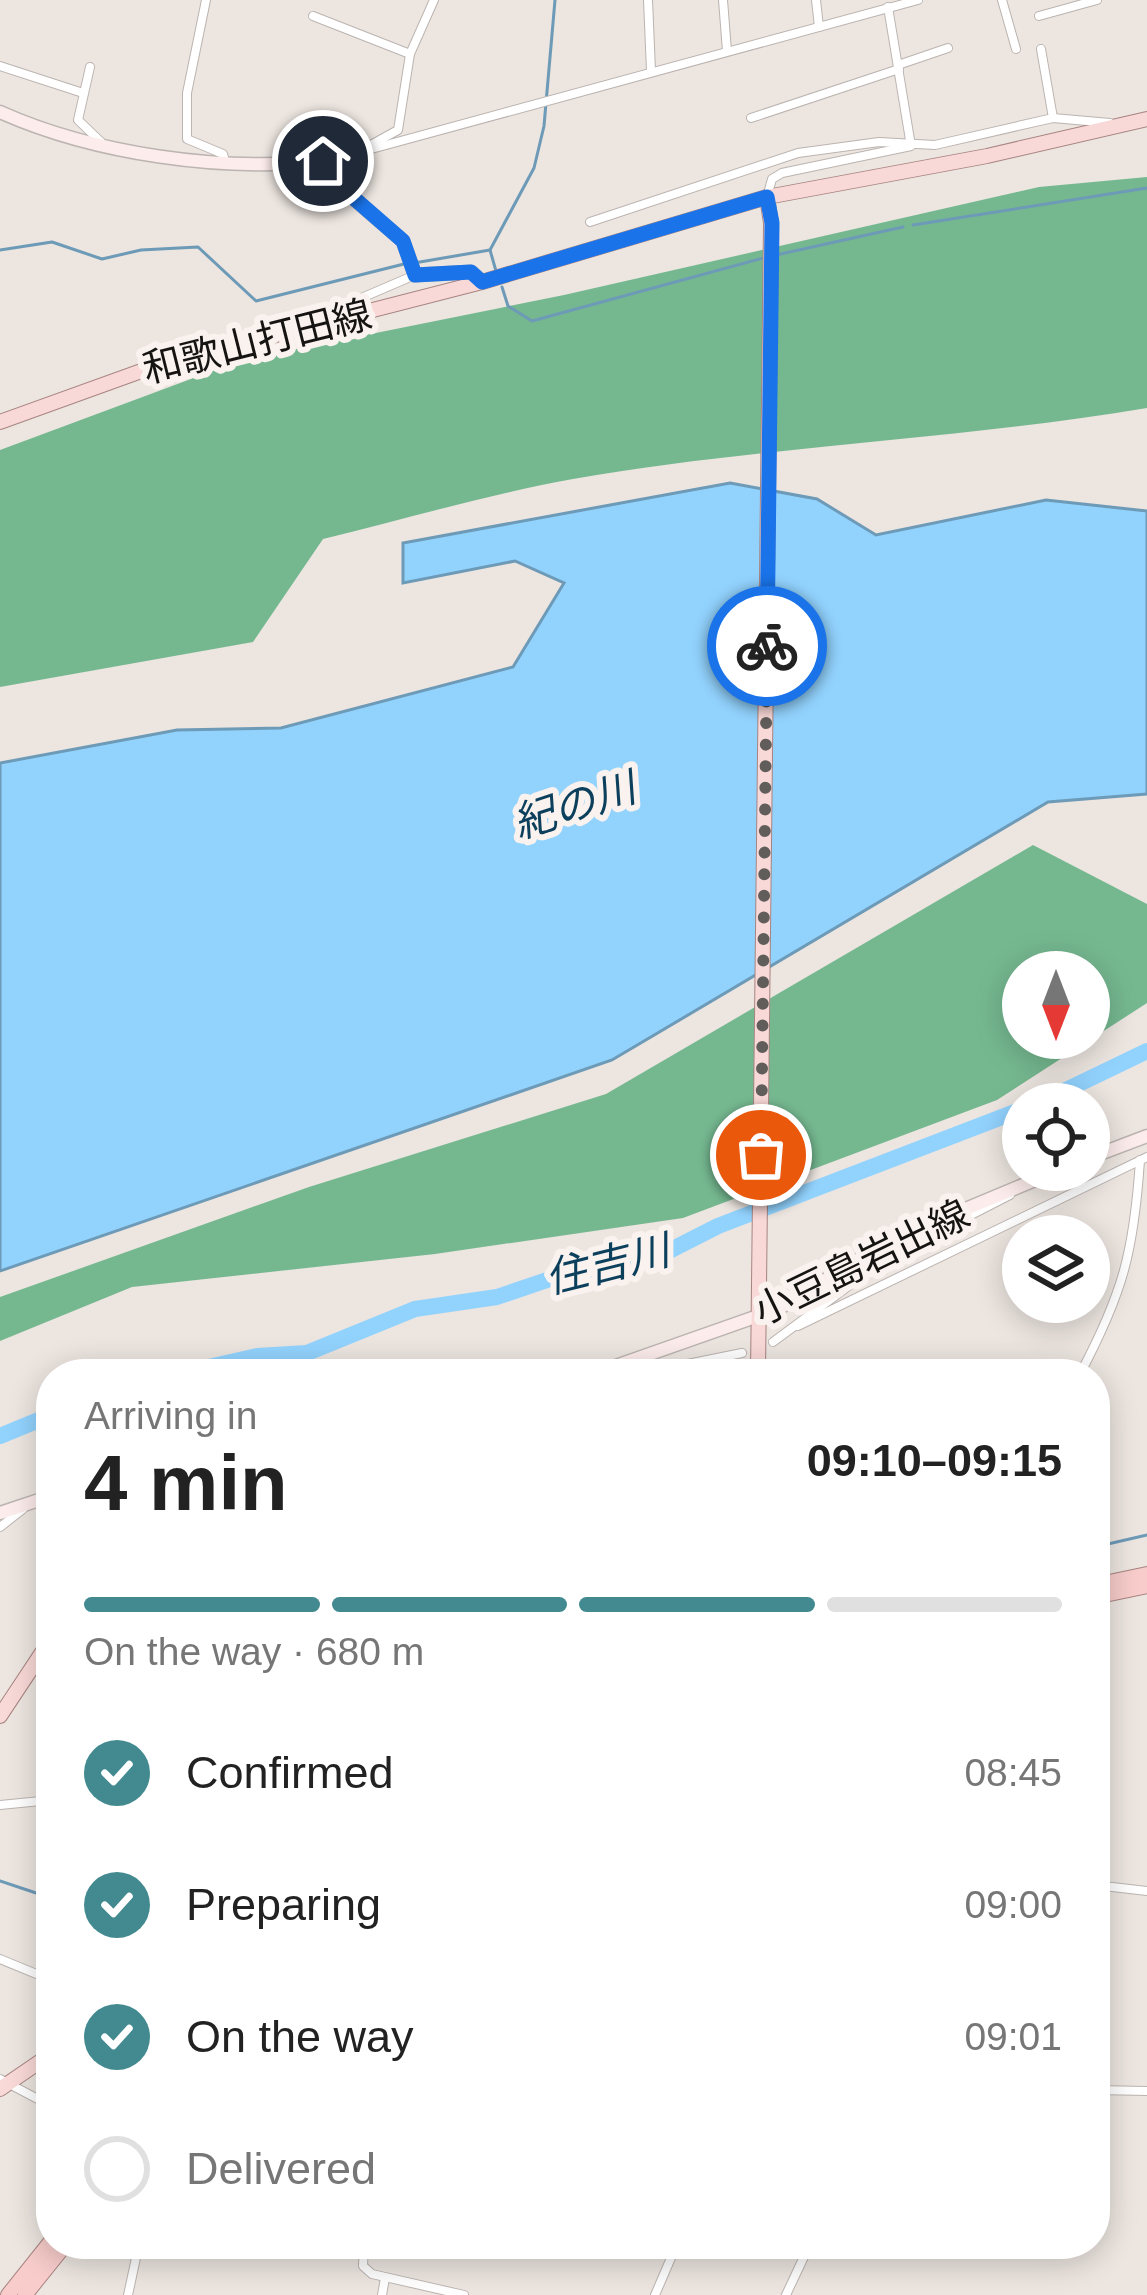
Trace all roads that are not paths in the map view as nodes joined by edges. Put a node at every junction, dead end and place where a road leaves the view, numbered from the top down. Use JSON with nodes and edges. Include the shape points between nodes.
{"nodes":[{"id":1,"x":206,"y":0,"type":"edge"},
{"id":2,"x":434,"y":0,"type":"edge"},
{"id":3,"x":648,"y":0,"type":"edge"},
{"id":4,"x":723,"y":0,"type":"edge"},
{"id":5,"x":815,"y":0,"type":"edge"},
{"id":6,"x":918,"y":0,"type":"edge"},
{"id":7,"x":1002,"y":0,"type":"edge"},
{"id":8,"x":1097,"y":0,"type":"edge"},
{"id":9,"x":881,"y":6,"type":"edge"},
{"id":10,"x":313,"y":16,"type":"dead end"},
{"id":11,"x":1040,"y":16,"type":"dead end"},
{"id":12,"x":819,"y":27,"type":"junction"},
{"id":13,"x":947,"y":48,"type":"dead end"},
{"id":14,"x":1016,"y":49,"type":"dead end"},
{"id":15,"x":1041,"y":49,"type":"dead end"},
{"id":16,"x":727,"y":51,"type":"junction"},
{"id":17,"x":410,"y":54,"type":"junction"},
{"id":18,"x":0,"y":66,"type":"edge"},
{"id":19,"x":90,"y":67,"type":"dead end"},
{"id":20,"x":898,"y":67,"type":"junction"},
{"id":21,"x":651,"y":71,"type":"junction"},
{"id":22,"x":83,"y":93,"type":"junction"},
{"id":23,"x":0,"y":112,"type":"edge"},
{"id":24,"x":751,"y":118,"type":"dead end"},
{"id":25,"x":1053,"y":118,"type":"junction"},
{"id":26,"x":1147,"y":118,"type":"edge"},
{"id":27,"x":1124,"y":124,"type":"junction"},
{"id":28,"x":102,"y":143,"type":"junction"},
{"id":29,"x":911,"y":146,"type":"junction"},
{"id":30,"x":364,"y":151,"type":"junction"},
{"id":31,"x":225,"y":161,"type":"junction"},
{"id":32,"x":323,"y":161,"type":"junction"},
{"id":33,"x":767,"y":197,"type":"junction"},
{"id":34,"x":590,"y":222,"type":"dead end"},
{"id":35,"x":413,"y":272,"type":"junction"},
{"id":36,"x":482,"y":282,"type":"junction"},
{"id":37,"x":316,"y":325,"type":"junction"},
{"id":38,"x":0,"y":422,"type":"edge"},
{"id":39,"x":1147,"y":1136,"type":"edge"},
{"id":40,"x":1110,"y":1150,"type":"edge"},
{"id":41,"x":1143,"y":1158,"type":"edge"},
{"id":42,"x":1007,"y":1191,"type":"edge"},
{"id":43,"x":1012,"y":1191,"type":"edge"},
{"id":44,"x":759,"y":1316,"type":"junction"},
{"id":45,"x":798,"y":1326,"type":"junction"},
{"id":46,"x":773,"y":1342,"type":"dead end"},
{"id":47,"x":750,"y":1353,"type":"junction"},
{"id":48,"x":636,"y":1359,"type":"edge"},
{"id":49,"x":718,"y":1359,"type":"edge"},
{"id":50,"x":752,"y":1359,"type":"edge"},
{"id":51,"x":1088,"y":1359,"type":"edge"},
{"id":52,"x":36,"y":1501,"type":"edge"},
{"id":53,"x":28,"y":1504,"type":"junction"},
{"id":54,"x":0,"y":1514,"type":"edge"},
{"id":55,"x":0,"y":1527,"type":"edge"},
{"id":56,"x":1147,"y":1574,"type":"edge"},
{"id":57,"x":1110,"y":1582,"type":"edge"},
{"id":58,"x":1147,"y":1586,"type":"edge"},
{"id":59,"x":1110,"y":1595,"type":"edge"},
{"id":60,"x":36,"y":1662,"type":"edge"},
{"id":61,"x":0,"y":1717,"type":"edge"},
{"id":62,"x":36,"y":1801,"type":"edge"},
{"id":63,"x":0,"y":1805,"type":"edge"},
{"id":64,"x":1110,"y":1887,"type":"edge"},
{"id":65,"x":1147,"y":1892,"type":"edge"},
{"id":66,"x":0,"y":1959,"type":"edge"},
{"id":67,"x":36,"y":1974,"type":"edge"},
{"id":68,"x":36,"y":2063,"type":"edge"},
{"id":69,"x":2,"y":2084,"type":"edge"},
{"id":70,"x":1110,"y":2090,"type":"edge"},
{"id":71,"x":1147,"y":2090,"type":"edge"},
{"id":72,"x":36,"y":2099,"type":"edge"},
{"id":73,"x":37,"y":2259,"type":"edge"},
{"id":74,"x":54,"y":2259,"type":"edge"},
{"id":75,"x":136,"y":2259,"type":"edge"},
{"id":76,"x":363,"y":2259,"type":"edge"},
{"id":77,"x":671,"y":2259,"type":"edge"},
{"id":78,"x":803,"y":2259,"type":"edge"},
{"id":79,"x":385,"y":2278,"type":"junction"},
{"id":80,"x":8,"y":2295,"type":"edge"},
{"id":81,"x":26,"y":2295,"type":"edge"},
{"id":82,"x":128,"y":2295,"type":"edge"},
{"id":83,"x":382,"y":2295,"type":"edge"},
{"id":84,"x":464,"y":2295,"type":"edge"},
{"id":85,"x":655,"y":2295,"type":"edge"},
{"id":86,"x":786,"y":2295,"type":"edge"}],
"edges":[{"from":1,"to":31,"type":"street","via":[[187,93],[187,139]]},
{"from":2,"to":17,"type":"street"},
{"from":3,"to":21,"type":"street"},
{"from":4,"to":16,"type":"street"},
{"from":5,"to":12,"type":"street"},
{"from":6,"to":9,"type":"street"},
{"from":7,"to":14,"type":"street"},
{"from":8,"to":11,"type":"street"},
{"from":9,"to":12,"type":"street"},
{"from":9,"to":20,"type":"street"},
{"from":10,"to":17,"type":"street"},
{"from":12,"to":16,"type":"street"},
{"from":13,"to":20,"type":"street"},
{"from":15,"to":25,"type":"street"},
{"from":16,"to":21,"type":"street"},
{"from":17,"to":30,"type":"street","via":[[398,130]]},
{"from":18,"to":22,"type":"street"},
{"from":19,"to":22,"type":"street"},
{"from":20,"to":24,"type":"street"},
{"from":20,"to":29,"type":"street"},
{"from":21,"to":30,"type":"street"},
{"from":22,"to":28,"type":"street","via":[[78,120]]},
{"from":23,"to":28,"type":"main road"},
{"from":25,"to":27,"type":"street"},
{"from":25,"to":29,"type":"street"},
{"from":26,"to":27,"type":"main road","name":"和歌山打田線"},
{"from":27,"to":33,"type":"main road","name":"和歌山打田線"},
{"from":28,"to":31,"type":"main road"},
{"from":29,"to":33,"type":"street","via":[[782,172]]},
{"from":29,"to":34,"type":"street","via":[[798,153]]},
{"from":30,"to":32,"type":"street"},
{"from":31,"to":32,"type":"main road"},
{"from":32,"to":35,"type":"main road","via":[[332,179],[403,241]]},
{"from":33,"to":36,"type":"main road","name":"和歌山打田線"},
{"from":33,"to":44,"type":"main road"},
{"from":35,"to":36,"type":"main road","via":[[471,272]]},
{"from":35,"to":37,"type":"street"},
{"from":36,"to":37,"type":"main road","name":"和歌山打田線"},
{"from":37,"to":38,"type":"main road","name":"和歌山打田線","via":[[139,370]]},
{"from":39,"to":40,"type":"main road"},
{"from":41,"to":45,"type":"street"},
{"from":41,"to":51,"type":"street","via":[[1121,1292]]},
{"from":42,"to":44,"type":"main road","name":"小豆島岩出線","via":[[889,1241]]},
{"from":43,"to":45,"type":"street","via":[[885,1259]]},
{"from":44,"to":47,"type":"main road"},
{"from":44,"to":48,"type":"main road","name":"小豆島岩出線"},
{"from":45,"to":46,"type":"street"},
{"from":47,"to":49,"type":"street"},
{"from":47,"to":50,"type":"main road"},
{"from":52,"to":53,"type":"main road"},
{"from":53,"to":54,"type":"main road"},
{"from":53,"to":55,"type":"street"},
{"from":56,"to":57,"type":"highway"},
{"from":58,"to":59,"type":"highway"},
{"from":60,"to":61,"type":"main road"},
{"from":62,"to":63,"type":"street"},
{"from":64,"to":65,"type":"street"},
{"from":66,"to":67,"type":"street"},
{"from":68,"to":69,"type":"main road"},
{"from":69,"to":72,"type":"street"},
{"from":70,"to":71,"type":"street"},
{"from":73,"to":80,"type":"highway"},
{"from":74,"to":81,"type":"highway"},
{"from":75,"to":82,"type":"street"},
{"from":76,"to":79,"type":"street"},
{"from":77,"to":85,"type":"street"},
{"from":78,"to":86,"type":"street"},
{"from":79,"to":83,"type":"street"},
{"from":79,"to":84,"type":"street"}]}
